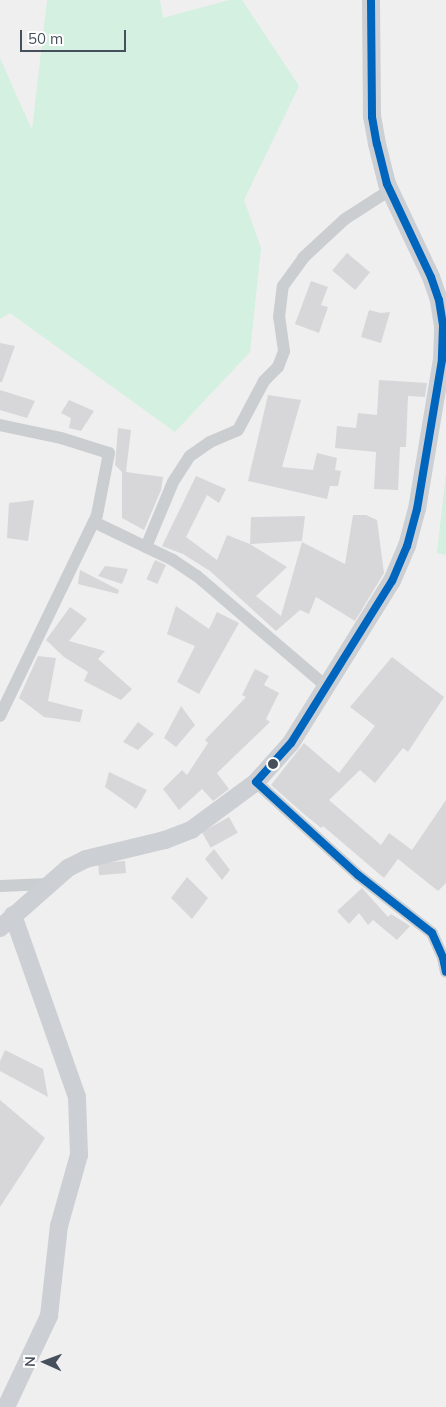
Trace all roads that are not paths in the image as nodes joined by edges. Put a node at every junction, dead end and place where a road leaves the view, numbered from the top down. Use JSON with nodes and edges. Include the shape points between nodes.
{"nodes":[{"id":1,"x":371,"y":0,"type":"edge"},
{"id":2,"x":390,"y":190,"type":"junction"},
{"id":3,"x":0,"y":426,"type":"edge"},
{"id":4,"x":94,"y":522,"type":"junction"},
{"id":5,"x":146,"y":547,"type":"junction"},
{"id":6,"x":327,"y":687,"type":"junction"},
{"id":7,"x":0,"y":716,"type":"edge"},
{"id":8,"x":256,"y":782,"type":"junction"},
{"id":9,"x":48,"y":884,"type":"junction"},
{"id":10,"x":0,"y":886,"type":"edge"},
{"id":11,"x":13,"y":915,"type":"junction"},
{"id":12,"x":0,"y":928,"type":"edge"},
{"id":13,"x":446,"y":972,"type":"edge"},
{"id":14,"x":6,"y":1407,"type":"edge"}],
"edges":[{"from":1,"to":2,"type":"street","via":[[372,117]]},
{"from":2,"to":5,"type":"street","via":[[345,219],[304,258],[283,286],[279,317],[284,351],[278,367],[264,381],[238,430],[210,442],[190,456],[173,482]]},
{"from":2,"to":6,"type":"street","via":[[440,300],[442,360],[408,546],[392,581]]},
{"from":3,"to":4,"type":"street","via":[[61,438],[108,453]]},
{"from":4,"to":5,"type":"street"},
{"from":4,"to":7,"type":"street"},
{"from":5,"to":6,"type":"street","via":[[198,576]]},
{"from":6,"to":8,"type":"street","via":[[291,743]]},
{"from":8,"to":9,"type":"street","via":[[191,830],[165,840],[86,859]]},
{"from":8,"to":13,"type":"street","via":[[358,875],[432,933]]},
{"from":9,"to":10,"type":"street"},
{"from":9,"to":11,"type":"street"},
{"from":11,"to":12,"type":"street"},
{"from":11,"to":14,"type":"street","via":[[77,1097],[79,1155],[59,1226],[49,1316]]}]}
